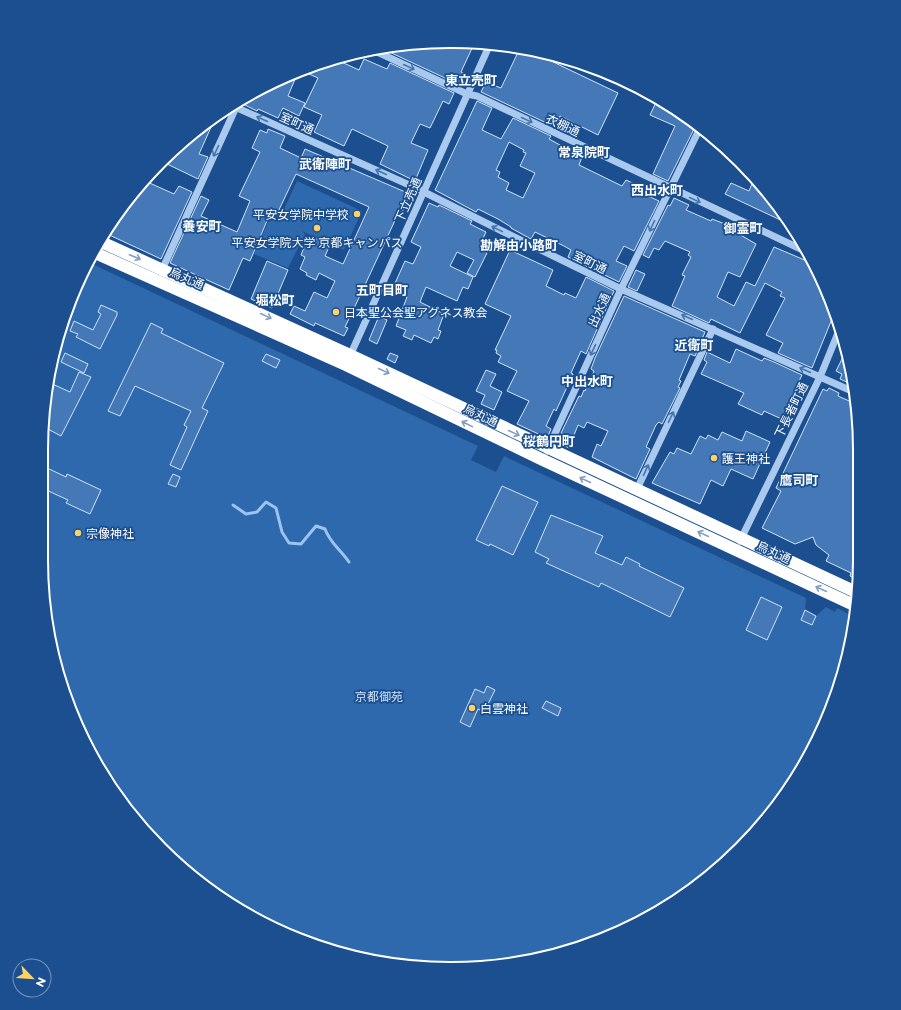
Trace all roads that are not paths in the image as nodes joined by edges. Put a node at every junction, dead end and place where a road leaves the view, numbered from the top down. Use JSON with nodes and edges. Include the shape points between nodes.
{"nodes":[{"id":1,"x":487,"y":50,"type":"edge"},
{"id":2,"x":382,"y":54,"type":"edge"},
{"id":3,"x":467,"y":94,"type":"junction"},
{"id":4,"x":241,"y":107,"type":"edge"},
{"id":5,"x":233,"y":112,"type":"edge"},
{"id":6,"x":698,"y":133,"type":"edge"},
{"id":7,"x":670,"y":189,"type":"junction"},
{"id":8,"x":423,"y":192,"type":"junction"},
{"id":9,"x":105,"y":245,"type":"edge"},
{"id":10,"x":798,"y":248,"type":"edge"},
{"id":11,"x":99,"y":254,"type":"edge"},
{"id":12,"x":159,"y":274,"type":"junction"},
{"id":13,"x":621,"y":289,"type":"junction"},
{"id":14,"x":713,"y":329,"type":"junction"},
{"id":15,"x":836,"y":337,"type":"edge"},
{"id":16,"x":348,"y":360,"type":"junction"},
{"id":17,"x":820,"y":376,"type":"junction"},
{"id":18,"x":848,"y":389,"type":"edge"},
{"id":19,"x":545,"y":454,"type":"junction"},
{"id":20,"x":637,"y":489,"type":"junction"},
{"id":21,"x":738,"y":544,"type":"junction"},
{"id":22,"x":852,"y":590,"type":"edge"},
{"id":23,"x":851,"y":603,"type":"edge"}],
"edges":[{"from":1,"to":3,"type":"street","name":"下立売通"},
{"from":2,"to":3,"type":"street","name":"衣棚通","one_way":true},
{"from":3,"to":7,"type":"street","name":"衣棚通","one_way":true,"via":[[477,96]]},
{"from":3,"to":8,"type":"street","name":"下立売通"},
{"from":8,"to":4,"type":"street","name":"室町通","one_way":true},
{"from":5,"to":12,"type":"street","one_way":true},
{"from":6,"to":7,"type":"street","name":"出水通"},
{"from":7,"to":10,"type":"street","name":"衣棚通","one_way":true},
{"from":7,"to":13,"type":"street","name":"出水通","one_way":true},
{"from":13,"to":8,"type":"street","name":"室町通","one_way":true},
{"from":8,"to":16,"type":"street","name":"下立売通"},
{"from":9,"to":12,"type":"highway","name":"烏丸通","one_way":true},
{"from":11,"to":12,"type":"highway","name":"烏丸通"},
{"from":12,"to":16,"type":"highway","name":"烏丸通"},
{"from":14,"to":13,"type":"street","name":"室町通","one_way":true},
{"from":13,"to":19,"type":"street","name":"出水通","one_way":true},
{"from":17,"to":14,"type":"street","name":"室町通","one_way":true},
{"from":20,"to":14,"type":"street","one_way":true},
{"from":15,"to":17,"type":"street","name":"下長者町通"},
{"from":16,"to":19,"type":"highway","name":"烏丸通"},
{"from":17,"to":18,"type":"street","name":"室町通"},
{"from":17,"to":21,"type":"street","name":"下長者町通"},
{"from":19,"to":20,"type":"highway","name":"烏丸通"},
{"from":21,"to":19,"type":"highway","name":"烏丸通","one_way":true},
{"from":20,"to":21,"type":"highway","name":"烏丸通"},
{"from":21,"to":22,"type":"highway","name":"烏丸通"},
{"from":23,"to":21,"type":"highway","name":"烏丸通","one_way":true}]}
